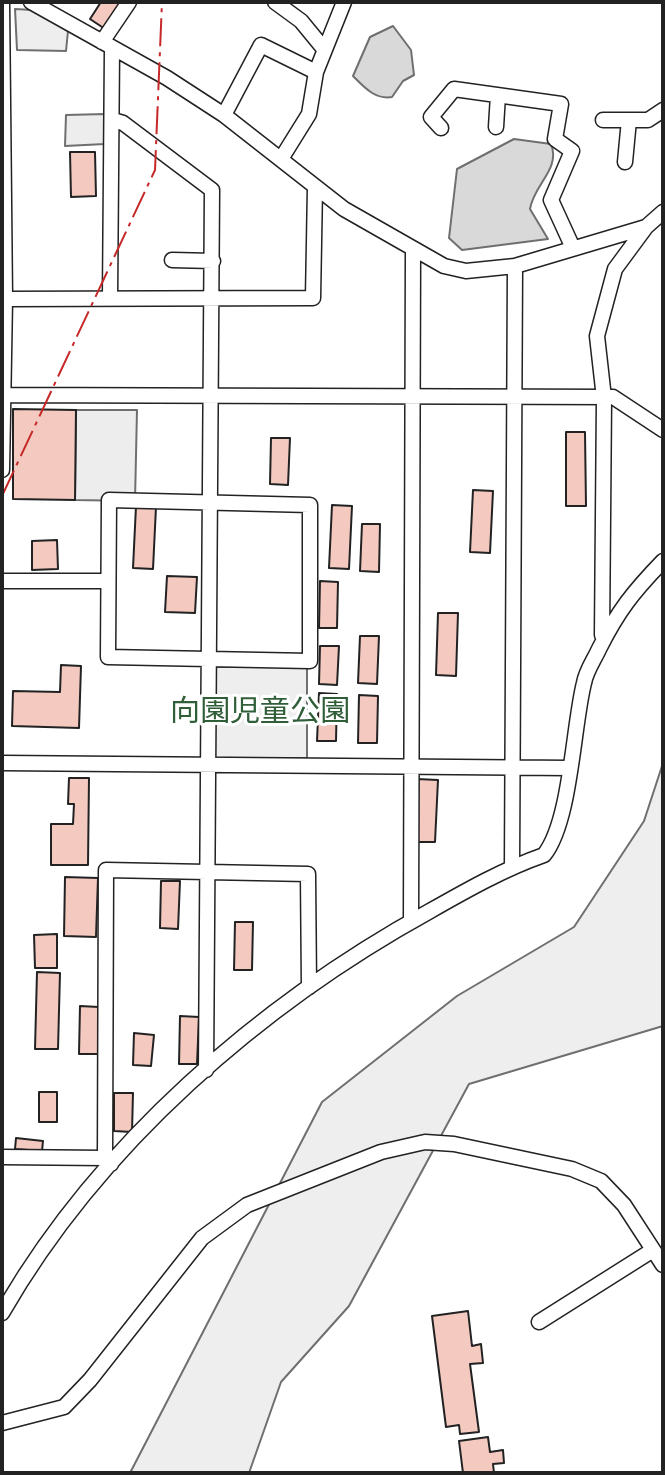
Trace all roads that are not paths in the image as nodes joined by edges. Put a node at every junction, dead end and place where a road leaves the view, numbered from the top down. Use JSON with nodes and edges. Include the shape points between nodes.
{"nodes":[{"id":1,"x":31,"y":2,"type":"edge"},
{"id":2,"x":129,"y":2,"type":"edge"},
{"id":3,"x":275,"y":2,"type":"edge"},
{"id":4,"x":344,"y":2,"type":"edge"},
{"id":5,"x":2,"y":5,"type":"edge"},
{"id":6,"x":107,"y":46,"type":"junction"},
{"id":7,"x":324,"y":49,"type":"junction"},
{"id":8,"x":316,"y":72,"type":"junction"},
{"id":9,"x":498,"y":95,"type":"junction"},
{"id":10,"x":663,"y":110,"type":"edge"},
{"id":11,"x":224,"y":115,"type":"junction"},
{"id":12,"x":113,"y":120,"type":"junction"},
{"id":13,"x":603,"y":120,"type":"dead end"},
{"id":14,"x":629,"y":120,"type":"junction"},
{"id":15,"x":496,"y":127,"type":"dead end"},
{"id":16,"x":441,"y":128,"type":"dead end"},
{"id":17,"x":281,"y":159,"type":"junction"},
{"id":18,"x":625,"y":162,"type":"dead end"},
{"id":19,"x":315,"y":187,"type":"junction"},
{"id":20,"x":663,"y":212,"type":"edge"},
{"id":21,"x":646,"y":227,"type":"junction"},
{"id":22,"x":573,"y":248,"type":"junction"},
{"id":23,"x":413,"y":250,"type":"junction"},
{"id":24,"x":172,"y":260,"type":"dead end"},
{"id":25,"x":213,"y":261,"type":"junction"},
{"id":26,"x":515,"y":266,"type":"junction"},
{"id":27,"x":110,"y":298,"type":"junction"},
{"id":28,"x":213,"y":298,"type":"junction"},
{"id":29,"x":5,"y":299,"type":"junction"},
{"id":30,"x":3,"y":395,"type":"edge"},
{"id":31,"x":210,"y":398,"type":"junction"},
{"id":32,"x":513,"y":398,"type":"junction"},
{"id":33,"x":604,"y":398,"type":"junction"},
{"id":34,"x":415,"y":399,"type":"junction"},
{"id":35,"x":663,"y":430,"type":"edge"},
{"id":36,"x":2,"y":470,"type":"edge"},
{"id":37,"x":209,"y":503,"type":"junction"},
{"id":38,"x":663,"y":561,"type":"edge"},
{"id":39,"x":2,"y":581,"type":"edge"},
{"id":40,"x":108,"y":581,"type":"junction"},
{"id":41,"x":602,"y":644,"type":"junction"},
{"id":42,"x":209,"y":661,"type":"junction"},
{"id":43,"x":2,"y":763,"type":"edge"},
{"id":44,"x":208,"y":765,"type":"junction"},
{"id":45,"x":411,"y":767,"type":"junction"},
{"id":46,"x":511,"y":768,"type":"junction"},
{"id":47,"x":569,"y":768,"type":"junction"},
{"id":48,"x":512,"y":866,"type":"junction"},
{"id":49,"x":208,"y":872,"type":"junction"},
{"id":50,"x":411,"y":921,"type":"junction"},
{"id":51,"x":309,"y":987,"type":"junction"},
{"id":52,"x":206,"y":1070,"type":"junction"},
{"id":53,"x":2,"y":1157,"type":"edge"},
{"id":54,"x":108,"y":1161,"type":"junction"},
{"id":55,"x":653,"y":1250,"type":"junction"},
{"id":56,"x":663,"y":1265,"type":"edge"},
{"id":57,"x":2,"y":1313,"type":"edge"},
{"id":58,"x":539,"y":1322,"type":"dead end"},
{"id":59,"x":2,"y":1423,"type":"edge"}],
"edges":[{"from":1,"to":6,"type":"street"},
{"from":2,"to":6,"type":"street"},
{"from":3,"to":7,"type":"street","via":[[301,21]]},
{"from":4,"to":7,"type":"street"},
{"from":5,"to":29,"type":"street"},
{"from":6,"to":11,"type":"street"},
{"from":6,"to":12,"type":"street"},
{"from":7,"to":8,"type":"street"},
{"from":8,"to":11,"type":"street","via":[[261,45]]},
{"from":8,"to":17,"type":"street","via":[[309,114]]},
{"from":9,"to":15,"type":"street"},
{"from":9,"to":16,"type":"street","via":[[449,86],[431,117]]},
{"from":9,"to":22,"type":"street","via":[[561,104],[555,139],[572,151],[551,200]]},
{"from":10,"to":14,"type":"street","via":[[648,120]]},
{"from":11,"to":17,"type":"street"},
{"from":12,"to":25,"type":"street","via":[[212,190]]},
{"from":12,"to":27,"type":"street"},
{"from":13,"to":14,"type":"street"},
{"from":14,"to":18,"type":"street"},
{"from":17,"to":19,"type":"street"},
{"from":19,"to":23,"type":"street"},
{"from":19,"to":28,"type":"street","via":[[313,298]]},
{"from":20,"to":21,"type":"street"},
{"from":21,"to":22,"type":"street"},
{"from":21,"to":33,"type":"street","via":[[615,269],[606,296],[597,336]]},
{"from":22,"to":26,"type":"street"},
{"from":23,"to":26,"type":"street","via":[[466,271]]},
{"from":23,"to":34,"type":"street"},
{"from":24,"to":25,"type":"street"},
{"from":25,"to":28,"type":"street"},
{"from":26,"to":32,"type":"street"},
{"from":27,"to":28,"type":"street"},
{"from":27,"to":29,"type":"street"},
{"from":28,"to":31,"type":"street"},
{"from":29,"to":30,"type":"street"},
{"from":30,"to":31,"type":"street"},
{"from":30,"to":36,"type":"street"},
{"from":31,"to":34,"type":"street"},
{"from":31,"to":37,"type":"street"},
{"from":32,"to":33,"type":"street"},
{"from":32,"to":34,"type":"street"},
{"from":32,"to":46,"type":"street"},
{"from":33,"to":35,"type":"street","via":[[613,397]]},
{"from":33,"to":41,"type":"street"},
{"from":34,"to":45,"type":"street"},
{"from":37,"to":40,"type":"street","via":[[109,500]]},
{"from":37,"to":42,"type":"street"},
{"from":37,"to":42,"type":"street","via":[[310,505],[310,661]]},
{"from":38,"to":41,"type":"street","via":[[626,598]]},
{"from":39,"to":40,"type":"street"},
{"from":40,"to":42,"type":"street","via":[[108,657]]},
{"from":41,"to":47,"type":"street","via":[[584,682]]},
{"from":42,"to":44,"type":"street"},
{"from":43,"to":44,"type":"street"},
{"from":44,"to":45,"type":"street"},
{"from":44,"to":49,"type":"street"},
{"from":45,"to":46,"type":"street"},
{"from":45,"to":50,"type":"street"},
{"from":46,"to":47,"type":"street"},
{"from":46,"to":48,"type":"street"},
{"from":47,"to":48,"type":"street","via":[[549,849]]},
{"from":48,"to":50,"type":"street"},
{"from":49,"to":51,"type":"street","via":[[308,874]]},
{"from":49,"to":52,"type":"street"},
{"from":49,"to":54,"type":"street","via":[[106,870]]},
{"from":50,"to":51,"type":"street"},
{"from":51,"to":52,"type":"street"},
{"from":52,"to":54,"type":"street"},
{"from":53,"to":54,"type":"street"},
{"from":54,"to":57,"type":"street"},
{"from":55,"to":56,"type":"street"},
{"from":55,"to":58,"type":"street"},
{"from":55,"to":59,"type":"street","via":[[601,1181],[572,1169],[454,1144],[425,1142],[381,1152],[247,1205],[219,1223],[64,1407]]}]}
